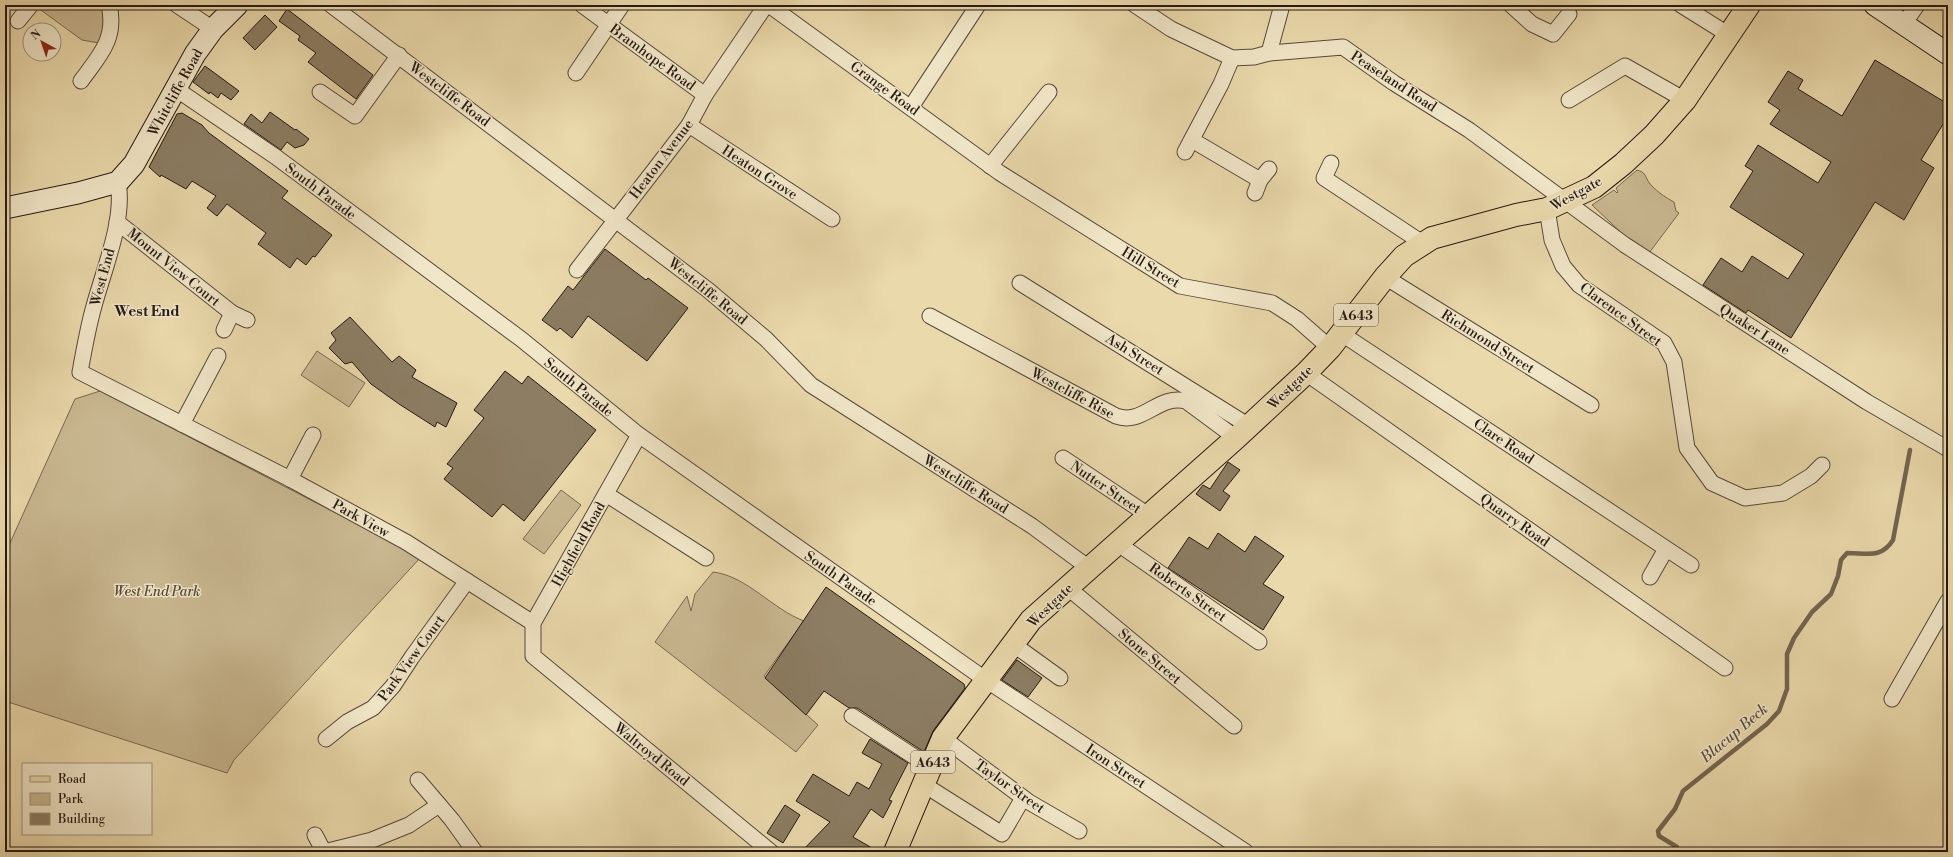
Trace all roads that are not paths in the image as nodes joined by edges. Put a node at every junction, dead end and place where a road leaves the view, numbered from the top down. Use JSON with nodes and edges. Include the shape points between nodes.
{"nodes":[{"id":1,"x":31,"y":5,"type":"edge"},
{"id":2,"x":110,"y":5,"type":"edge"},
{"id":3,"x":177,"y":5,"type":"edge"},
{"id":4,"x":237,"y":5,"type":"edge"},
{"id":5,"x":331,"y":5,"type":"edge"},
{"id":6,"x":582,"y":5,"type":"edge"},
{"id":7,"x":622,"y":5,"type":"edge"},
{"id":8,"x":766,"y":5,"type":"edge"},
{"id":9,"x":769,"y":5,"type":"edge"},
{"id":10,"x":978,"y":5,"type":"edge"},
{"id":11,"x":1135,"y":5,"type":"edge"},
{"id":12,"x":1282,"y":5,"type":"edge"},
{"id":13,"x":1511,"y":5,"type":"edge"},
{"id":14,"x":1681,"y":5,"type":"edge"},
{"id":15,"x":1749,"y":5,"type":"edge"},
{"id":16,"x":1875,"y":5,"type":"edge"},
{"id":17,"x":1917,"y":5,"type":"edge"},
{"id":18,"x":1569,"y":14,"type":"dead end"},
{"id":19,"x":18,"y":21,"type":"dead end"},
{"id":20,"x":608,"y":24,"type":"junction"},
{"id":21,"x":1904,"y":24,"type":"junction"},
{"id":22,"x":213,"y":29,"type":"junction"},
{"id":23,"x":1729,"y":35,"type":"junction"},
{"id":24,"x":1269,"y":53,"type":"junction"},
{"id":25,"x":1948,"y":54,"type":"edge"},
{"id":26,"x":399,"y":55,"type":"junction"},
{"id":27,"x":1232,"y":58,"type":"junction"},
{"id":28,"x":576,"y":73,"type":"dead end"},
{"id":29,"x":80,"y":81,"type":"dead end"},
{"id":30,"x":176,"y":89,"type":"junction"},
{"id":31,"x":320,"y":92,"type":"dead end"},
{"id":32,"x":1049,"y":92,"type":"dead end"},
{"id":33,"x":704,"y":95,"type":"junction"},
{"id":34,"x":1569,"y":100,"type":"dead end"},
{"id":35,"x":1685,"y":100,"type":"junction"},
{"id":36,"x":911,"y":107,"type":"junction"},
{"id":37,"x":689,"y":125,"type":"junction"},
{"id":38,"x":1331,"y":163,"type":"dead end"},
{"id":39,"x":995,"y":169,"type":"junction"},
{"id":40,"x":1262,"y":181,"type":"dead end"},
{"id":41,"x":118,"y":182,"type":"junction"},
{"id":42,"x":1567,"y":201,"type":"junction"},
{"id":43,"x":5,"y":208,"type":"edge"},
{"id":44,"x":1547,"y":210,"type":"junction"},
{"id":45,"x":832,"y":218,"type":"dead end"},
{"id":46,"x":616,"y":219,"type":"junction"},
{"id":47,"x":117,"y":222,"type":"junction"},
{"id":48,"x":1424,"y":244,"type":"junction"},
{"id":49,"x":577,"y":270,"type":"dead end"},
{"id":50,"x":1385,"y":277,"type":"junction"},
{"id":51,"x":1020,"y":283,"type":"dead end"},
{"id":52,"x":232,"y":313,"type":"junction"},
{"id":53,"x":930,"y":316,"type":"dead end"},
{"id":54,"x":247,"y":320,"type":"dead end"},
{"id":55,"x":224,"y":330,"type":"dead end"},
{"id":56,"x":1336,"y":341,"type":"junction"},
{"id":57,"x":218,"y":356,"type":"dead end"},
{"id":58,"x":80,"y":372,"type":"joint"},
{"id":59,"x":1306,"y":373,"type":"junction"},
{"id":60,"x":1592,"y":405,"type":"dead end"},
{"id":61,"x":182,"y":424,"type":"junction"},
{"id":62,"x":1242,"y":432,"type":"junction"},
{"id":63,"x":639,"y":435,"type":"junction"},
{"id":64,"x":313,"y":436,"type":"dead end"},
{"id":65,"x":1948,"y":449,"type":"edge"},
{"id":66,"x":1063,"y":458,"type":"dead end"},
{"id":67,"x":1822,"y":465,"type":"dead end"},
{"id":68,"x":290,"y":479,"type":"junction"},
{"id":69,"x":606,"y":494,"type":"junction"},
{"id":70,"x":1148,"y":515,"type":"junction"},
{"id":71,"x":1117,"y":543,"type":"junction"},
{"id":72,"x":1666,"y":549,"type":"junction"},
{"id":73,"x":706,"y":558,"type":"dead end"},
{"id":74,"x":1691,"y":566,"type":"dead end"},
{"id":75,"x":1089,"y":568,"type":"junction"},
{"id":76,"x":1650,"y":577,"type":"dead end"},
{"id":77,"x":467,"y":581,"type":"junction"},
{"id":78,"x":1067,"y":586,"type":"junction"},
{"id":79,"x":1948,"y":601,"type":"edge"},
{"id":80,"x":534,"y":623,"type":"junction"},
{"id":81,"x":1259,"y":642,"type":"dead end"},
{"id":82,"x":1013,"y":644,"type":"junction"},
{"id":83,"x":533,"y":656,"type":"joint"},
{"id":84,"x":1725,"y":668,"type":"dead end"},
{"id":85,"x":1060,"y":678,"type":"dead end"},
{"id":86,"x":986,"y":680,"type":"junction"},
{"id":87,"x":1892,"y":699,"type":"dead end"},
{"id":88,"x":852,"y":716,"type":"dead end"},
{"id":89,"x":1234,"y":726,"type":"dead end"},
{"id":90,"x":943,"y":738,"type":"junction"},
{"id":91,"x":326,"y":739,"type":"dead end"},
{"id":92,"x":926,"y":775,"type":"junction"},
{"id":93,"x":418,"y":780,"type":"dead end"},
{"id":94,"x":1023,"y":798,"type":"junction"},
{"id":95,"x":439,"y":805,"type":"junction"},
{"id":96,"x":1078,"y":831,"type":"dead end"},
{"id":97,"x":315,"y":835,"type":"dead end"},
{"id":98,"x":324,"y":852,"type":"edge"},
{"id":99,"x":475,"y":852,"type":"edge"},
{"id":100,"x":771,"y":852,"type":"edge"},
{"id":101,"x":895,"y":852,"type":"edge"},
{"id":102,"x":1246,"y":852,"type":"edge"}],
"edges":[{"from":1,"to":19,"type":"street"},
{"from":2,"to":29,"type":"street","via":[[112,20],[107,44]]},
{"from":3,"to":22,"type":"street"},
{"from":4,"to":22,"type":"main road","name":"Whitcliffe Road"},
{"from":5,"to":26,"type":"street","name":"Westcliffe Road"},
{"from":6,"to":20,"type":"street","name":"Bramhope Road"},
{"from":7,"to":20,"type":"street"},
{"from":8,"to":33,"type":"street","name":"Heaton Avenue"},
{"from":9,"to":36,"type":"street","name":"Grange Road"},
{"from":10,"to":36,"type":"street"},
{"from":11,"to":27,"type":"street","name":"Peaseland Road","via":[[1171,29]]},
{"from":12,"to":24,"type":"street"},
{"from":13,"to":18,"type":"street","via":[[1532,24],[1553,34]]},
{"from":14,"to":23,"type":"street"},
{"from":15,"to":23,"type":"main road","name":"Westgate","number":"A643"},
{"from":16,"to":21,"type":"main road"},
{"from":17,"to":21,"type":"street"},
{"from":20,"to":28,"type":"street"},
{"from":20,"to":33,"type":"street","name":"Bramhope Road"},
{"from":21,"to":25,"type":"main road"},
{"from":22,"to":30,"type":"main road","name":"Whitcliffe Road","via":[[195,54]]},
{"from":23,"to":35,"type":"main road","name":"Westgate","number":"A643"},
{"from":24,"to":27,"type":"street","name":"Peaseland Road","via":[[1254,58]]},
{"from":24,"to":42,"type":"street","name":"Peaseland Road","via":[[1343,47],[1394,83],[1469,130]]},
{"from":26,"to":31,"type":"street","via":[[355,116]]},
{"from":26,"to":46,"type":"street","name":"Westcliffe Road"},
{"from":27,"to":40,"type":"street","via":[[1188,146]]},
{"from":30,"to":41,"type":"main road","name":"Whitcliffe Road","via":[[134,164]]},
{"from":30,"to":63,"type":"street","name":"South Parade","via":[[276,157],[522,339]]},
{"from":32,"to":39,"type":"street"},
{"from":33,"to":37,"type":"street","name":"Heaton Avenue"},
{"from":34,"to":35,"type":"street","via":[[1625,66]]},
{"from":35,"to":42,"type":"main road","name":"Westgate","number":"A643","via":[[1654,135],[1623,164],[1594,187]]},
{"from":36,"to":39,"type":"street","name":"Grange Road"},
{"from":37,"to":45,"type":"street","name":"Heaton Grove"},
{"from":37,"to":46,"type":"street","name":"Heaton Avenue"},
{"from":38,"to":48,"type":"street","via":[[1324,178]]},
{"from":39,"to":56,"type":"street","name":"Hill Street","via":[[1180,286],[1272,303]]},
{"from":41,"to":43,"type":"main road"},
{"from":41,"to":47,"type":"street","name":"West End","via":[[120,196]]},
{"from":42,"to":44,"type":"main road","name":"Westgate","number":"A643"},
{"from":42,"to":65,"type":"street","name":"Quaker Lane","via":[[1625,245],[1867,402]]},
{"from":44,"to":48,"type":"main road","name":"Westgate","number":"A643","via":[[1501,219],[1432,238]]},
{"from":44,"to":67,"type":"street","name":"Clarence Street","via":[[1552,240],[1563,266],[1579,286],[1664,343],[1674,362],[1686,448],[1712,483],[1745,498],[1783,493],[1811,476]]},
{"from":46,"to":49,"type":"street","name":"Heaton Avenue"},
{"from":46,"to":75,"type":"street","name":"Westcliffe Road","via":[[708,290],[766,340],[810,386],[1032,526]]},
{"from":47,"to":52,"type":"street","name":"Mount View Court"},
{"from":47,"to":58,"type":"street","name":"West End"},
{"from":48,"to":50,"type":"main road","name":"Westgate","number":"A643","via":[[1404,256]]},
{"from":50,"to":56,"type":"main road","name":"Westgate","number":"A643"},
{"from":50,"to":60,"type":"street","name":"Richmond Street"},
{"from":51,"to":62,"type":"street","name":"Ash Street"},
{"from":52,"to":54,"type":"street","name":"Mount View Court"},
{"from":52,"to":55,"type":"street","name":"Mount View Court"},
{"from":53,"to":62,"type":"street","name":"Westcliffe Rise","via":[[1125,420],[1170,400],[1178,399]]},
{"from":56,"to":59,"type":"main road","name":"Westgate","number":"A643"},
{"from":56,"to":72,"type":"street","name":"Clare Road"},
{"from":57,"to":61,"type":"street"},
{"from":58,"to":61,"type":"street","name":"Park View"},
{"from":59,"to":62,"type":"main road","name":"Westgate","number":"A643"},
{"from":59,"to":84,"type":"street","name":"Quarry Road"},
{"from":61,"to":68,"type":"street","name":"Park View"},
{"from":62,"to":70,"type":"main road","name":"Westgate","number":"A643"},
{"from":63,"to":69,"type":"street","name":"Highfield Road"},
{"from":63,"to":86,"type":"street","name":"South Parade"},
{"from":64,"to":68,"type":"street"},
{"from":66,"to":70,"type":"street","name":"Nutter Street"},
{"from":68,"to":77,"type":"street","name":"Park View","via":[[406,542]]},
{"from":69,"to":73,"type":"street"},
{"from":69,"to":80,"type":"street","name":"Highfield Road"},
{"from":70,"to":71,"type":"main road","name":"Westgate","number":"A643"},
{"from":71,"to":75,"type":"main road","name":"Westgate","number":"A643"},
{"from":71,"to":81,"type":"street","name":"Roberts Street"},
{"from":72,"to":74,"type":"street","name":"Clare Road"},
{"from":72,"to":76,"type":"street"},
{"from":75,"to":78,"type":"main road","name":"Westgate","number":"A643"},
{"from":77,"to":80,"type":"street","name":"Park View"},
{"from":77,"to":91,"type":"street","name":"Park View Court","via":[[393,686],[373,708],[347,722]]},
{"from":78,"to":82,"type":"main road","name":"Westgate","number":"A643","via":[[1031,620]]},
{"from":78,"to":89,"type":"street","name":"Stone Street"},
{"from":79,"to":87,"type":"street"},
{"from":80,"to":83,"type":"street","name":"Highfield Road"},
{"from":82,"to":85,"type":"street"},
{"from":82,"to":86,"type":"main road","name":"Westgate","number":"A643"},
{"from":83,"to":100,"type":"street","name":"Waltroyd Road"},
{"from":86,"to":90,"type":"main road","name":"Westgate","number":"A643"},
{"from":86,"to":102,"type":"street","name":"Iron Street"},
{"from":88,"to":92,"type":"street"},
{"from":90,"to":92,"type":"main road","name":"Westgate","number":"A643"},
{"from":90,"to":94,"type":"street","name":"Taylor Street"},
{"from":92,"to":94,"type":"street","via":[[1002,834]]},
{"from":92,"to":101,"type":"main road","name":"Westgate","number":"A643"},
{"from":93,"to":95,"type":"street"},
{"from":94,"to":96,"type":"street","name":"Taylor Street"},
{"from":95,"to":98,"type":"street","via":[[408,825],[372,840]]},
{"from":95,"to":99,"type":"street"},
{"from":97,"to":98,"type":"street"}]}
